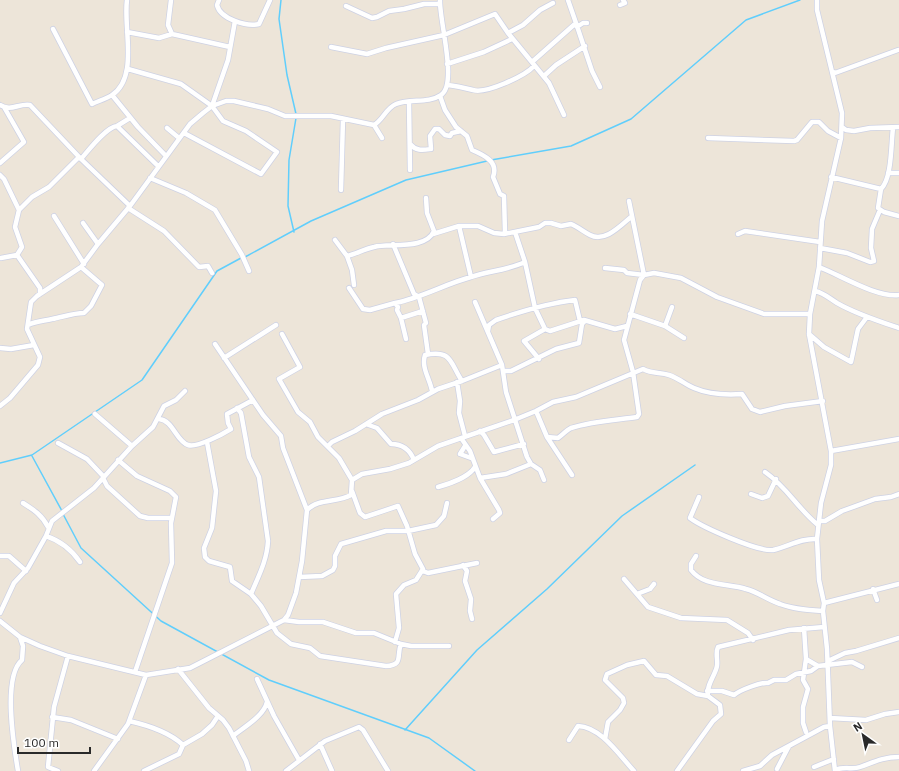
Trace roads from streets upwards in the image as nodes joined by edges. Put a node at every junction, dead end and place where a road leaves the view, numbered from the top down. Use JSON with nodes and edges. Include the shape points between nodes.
{"nodes":[{"id":1,"x":127,"y":0,"type":"edge"},
{"id":2,"x":171,"y":0,"type":"edge"},
{"id":3,"x":219,"y":0,"type":"edge"},
{"id":4,"x":270,"y":0,"type":"edge"},
{"id":5,"x":568,"y":0,"type":"edge"},
{"id":6,"x":623,"y":0,"type":"edge"},
{"id":7,"x":817,"y":0,"type":"edge"},
{"id":8,"x":440,"y":2,"type":"edge"},
{"id":9,"x":552,"y":3,"type":"dead end"},
{"id":10,"x":620,"y":5,"type":"dead end"},
{"id":11,"x":346,"y":6,"type":"dead end"},
{"id":12,"x":235,"y":21,"type":"junction"},
{"id":13,"x":587,"y":23,"type":"dead end"},
{"id":14,"x":576,"y":25,"type":"junction"},
{"id":15,"x":53,"y":29,"type":"dead end"},
{"id":16,"x":127,"y":32,"type":"junction"},
{"id":17,"x":508,"y":33,"type":"junction"},
{"id":18,"x":172,"y":34,"type":"junction"},
{"id":19,"x":444,"y":36,"type":"junction"},
{"id":20,"x":512,"y":39,"type":"junction"},
{"id":21,"x":585,"y":46,"type":"junction"},
{"id":22,"x":230,"y":47,"type":"junction"},
{"id":23,"x":331,"y":47,"type":"dead end"},
{"id":24,"x":898,"y":50,"type":"dead end"},
{"id":25,"x":447,"y":64,"type":"junction"},
{"id":26,"x":533,"y":64,"type":"junction"},
{"id":27,"x":128,"y":69,"type":"junction"},
{"id":28,"x":833,"y":72,"type":"junction"},
{"id":29,"x":544,"y":76,"type":"junction"},
{"id":30,"x":448,"y":85,"type":"junction"},
{"id":31,"x":600,"y":87,"type":"dead end"},
{"id":32,"x":112,"y":95,"type":"junction"},
{"id":33,"x":440,"y":96,"type":"junction"},
{"id":34,"x":409,"y":102,"type":"junction"},
{"id":35,"x":2,"y":106,"type":"edge"},
{"id":36,"x":212,"y":106,"type":"junction"},
{"id":37,"x":564,"y":115,"type":"dead end"},
{"id":38,"x":130,"y":118,"type":"junction"},
{"id":39,"x":343,"y":119,"type":"junction"},
{"id":40,"x":374,"y":125,"type":"junction"},
{"id":41,"x":116,"y":126,"type":"junction"},
{"id":42,"x":842,"y":127,"type":"junction"},
{"id":43,"x":899,"y":127,"type":"edge"},
{"id":44,"x":167,"y":128,"type":"dead end"},
{"id":45,"x":893,"y":128,"type":"junction"},
{"id":46,"x":461,"y":131,"type":"junction"},
{"id":47,"x":184,"y":133,"type":"junction"},
{"id":48,"x":179,"y":138,"type":"junction"},
{"id":49,"x":382,"y":138,"type":"dead end"},
{"id":50,"x":708,"y":138,"type":"dead end"},
{"id":51,"x":841,"y":138,"type":"junction"},
{"id":52,"x":410,"y":144,"type":"junction"},
{"id":53,"x":166,"y":156,"type":"junction"},
{"id":54,"x":80,"y":158,"type":"junction"},
{"id":55,"x":0,"y":163,"type":"edge"},
{"id":56,"x":158,"y":166,"type":"junction"},
{"id":57,"x":410,"y":170,"type":"dead end"},
{"id":58,"x":899,"y":173,"type":"edge"},
{"id":59,"x":888,"y":174,"type":"junction"},
{"id":60,"x":0,"y":175,"type":"edge"},
{"id":61,"x":831,"y":177,"type":"junction"},
{"id":62,"x":150,"y":178,"type":"junction"},
{"id":63,"x":881,"y":189,"type":"junction"},
{"id":64,"x":341,"y":190,"type":"dead end"},
{"id":65,"x":426,"y":198,"type":"dead end"},
{"id":66,"x":629,"y":201,"type":"dead end"},
{"id":67,"x":129,"y":207,"type":"junction"},
{"id":68,"x":19,"y":210,"type":"junction"},
{"id":69,"x":880,"y":210,"type":"junction"},
{"id":70,"x":54,"y":216,"type":"dead end"},
{"id":71,"x":899,"y":216,"type":"edge"},
{"id":72,"x":631,"y":217,"type":"junction"},
{"id":73,"x":83,"y":222,"type":"dead end"},
{"id":74,"x":459,"y":226,"type":"junction"},
{"id":75,"x":515,"y":232,"type":"junction"},
{"id":76,"x":432,"y":234,"type":"junction"},
{"id":77,"x":506,"y":234,"type":"junction"},
{"id":78,"x":738,"y":234,"type":"dead end"},
{"id":79,"x":335,"y":240,"type":"dead end"},
{"id":80,"x":820,"y":242,"type":"junction"},
{"id":81,"x":98,"y":244,"type":"junction"},
{"id":82,"x":393,"y":244,"type":"junction"},
{"id":83,"x":820,"y":248,"type":"junction"},
{"id":84,"x":17,"y":255,"type":"junction"},
{"id":85,"x":347,"y":256,"type":"junction"},
{"id":86,"x":0,"y":258,"type":"edge"},
{"id":87,"x":525,"y":262,"type":"junction"},
{"id":88,"x":82,"y":266,"type":"junction"},
{"id":89,"x":818,"y":267,"type":"junction"},
{"id":90,"x":605,"y":268,"type":"dead end"},
{"id":91,"x":249,"y":271,"type":"dead end"},
{"id":92,"x":212,"y":273,"type":"dead end"},
{"id":93,"x":644,"y":275,"type":"junction"},
{"id":94,"x":471,"y":277,"type":"junction"},
{"id":95,"x":354,"y":285,"type":"dead end"},
{"id":96,"x":349,"y":288,"type":"dead end"},
{"id":97,"x":815,"y":291,"type":"junction"},
{"id":98,"x":40,"y":294,"type":"junction"},
{"id":99,"x":899,"y":295,"type":"edge"},
{"id":100,"x":419,"y":297,"type":"junction"},
{"id":101,"x":475,"y":302,"type":"dead end"},
{"id":102,"x":394,"y":303,"type":"junction"},
{"id":103,"x":672,"y":307,"type":"dead end"},
{"id":104,"x":535,"y":308,"type":"junction"},
{"id":105,"x":423,"y":311,"type":"junction"},
{"id":106,"x":630,"y":314,"type":"junction"},
{"id":107,"x":810,"y":314,"type":"junction"},
{"id":108,"x":867,"y":316,"type":"junction"},
{"id":109,"x":401,"y":318,"type":"junction"},
{"id":110,"x":580,"y":321,"type":"junction"},
{"id":111,"x":585,"y":321,"type":"junction"},
{"id":112,"x":28,"y":325,"type":"junction"},
{"id":113,"x":276,"y":325,"type":"dead end"},
{"id":114,"x":627,"y":326,"type":"junction"},
{"id":115,"x":664,"y":326,"type":"junction"},
{"id":116,"x":899,"y":328,"type":"edge"},
{"id":117,"x":545,"y":329,"type":"junction"},
{"id":118,"x":488,"y":333,"type":"junction"},
{"id":119,"x":282,"y":334,"type":"dead end"},
{"id":120,"x":809,"y":334,"type":"junction"},
{"id":121,"x":684,"y":338,"type":"dead end"},
{"id":122,"x":406,"y":339,"type":"dead end"},
{"id":123,"x":215,"y":344,"type":"dead end"},
{"id":124,"x":34,"y":345,"type":"junction"},
{"id":125,"x":0,"y":348,"type":"edge"},
{"id":126,"x":428,"y":354,"type":"junction"},
{"id":127,"x":224,"y":358,"type":"junction"},
{"id":128,"x":539,"y":359,"type":"junction"},
{"id":129,"x":502,"y":365,"type":"junction"},
{"id":130,"x":504,"y":372,"type":"junction"},
{"id":131,"x":633,"y":372,"type":"junction"},
{"id":132,"x":459,"y":382,"type":"junction"},
{"id":133,"x":185,"y":391,"type":"dead end"},
{"id":134,"x":432,"y":391,"type":"junction"},
{"id":135,"x":253,"y":400,"type":"junction"},
{"id":136,"x":823,"y":401,"type":"junction"},
{"id":137,"x":0,"y":406,"type":"edge"},
{"id":138,"x":236,"y":408,"type":"junction"},
{"id":139,"x":536,"y":411,"type":"junction"},
{"id":140,"x":95,"y":414,"type":"dead end"},
{"id":141,"x":159,"y":419,"type":"junction"},
{"id":142,"x":514,"y":420,"type":"junction"},
{"id":143,"x":366,"y":424,"type":"junction"},
{"id":144,"x":480,"y":431,"type":"junction"},
{"id":145,"x":463,"y":437,"type":"junction"},
{"id":146,"x":548,"y":437,"type":"junction"},
{"id":147,"x":899,"y":439,"type":"edge"},
{"id":148,"x":207,"y":442,"type":"junction"},
{"id":149,"x":58,"y":443,"type":"dead end"},
{"id":150,"x":524,"y":444,"type":"junction"},
{"id":151,"x":132,"y":446,"type":"junction"},
{"id":152,"x":328,"y":446,"type":"junction"},
{"id":153,"x":465,"y":446,"type":"junction"},
{"id":154,"x":831,"y":451,"type":"junction"},
{"id":155,"x":471,"y":458,"type":"junction"},
{"id":156,"x":118,"y":460,"type":"junction"},
{"id":157,"x":414,"y":460,"type":"junction"},
{"id":158,"x":531,"y":464,"type":"junction"},
{"id":159,"x":475,"y":467,"type":"junction"},
{"id":160,"x":765,"y":472,"type":"dead end"},
{"id":161,"x":572,"y":475,"type":"dead end"},
{"id":162,"x":103,"y":477,"type":"junction"},
{"id":163,"x":480,"y":478,"type":"junction"},
{"id":164,"x":776,"y":479,"type":"junction"},
{"id":165,"x":352,"y":480,"type":"junction"},
{"id":166,"x":544,"y":480,"type":"dead end"},
{"id":167,"x":438,"y":487,"type":"dead end"},
{"id":168,"x":352,"y":491,"type":"junction"},
{"id":169,"x":751,"y":494,"type":"dead end"},
{"id":170,"x":899,"y":494,"type":"edge"},
{"id":171,"x":699,"y":497,"type":"dead end"},
{"id":172,"x":24,"y":503,"type":"dead end"},
{"id":173,"x":448,"y":503,"type":"dead end"},
{"id":174,"x":307,"y":510,"type":"junction"},
{"id":175,"x":172,"y":518,"type":"junction"},
{"id":176,"x":493,"y":519,"type":"dead end"},
{"id":177,"x":818,"y":523,"type":"junction"},
{"id":178,"x":48,"y":527,"type":"junction"},
{"id":179,"x":408,"y":531,"type":"junction"},
{"id":180,"x":46,"y":536,"type":"junction"},
{"id":181,"x":817,"y":540,"type":"junction"},
{"id":182,"x":0,"y":556,"type":"edge"},
{"id":183,"x":696,"y":556,"type":"dead end"},
{"id":184,"x":80,"y":562,"type":"dead end"},
{"id":185,"x":477,"y":563,"type":"dead end"},
{"id":186,"x":463,"y":565,"type":"junction"},
{"id":187,"x":26,"y":571,"type":"junction"},
{"id":188,"x":423,"y":571,"type":"junction"},
{"id":189,"x":299,"y":576,"type":"junction"},
{"id":190,"x":624,"y":579,"type":"dead end"},
{"id":191,"x":654,"y":584,"type":"dead end"},
{"id":192,"x":899,"y":584,"type":"edge"},
{"id":193,"x":873,"y":589,"type":"junction"},
{"id":194,"x":251,"y":594,"type":"junction"},
{"id":195,"x":637,"y":594,"type":"junction"},
{"id":196,"x":877,"y":600,"type":"dead end"},
{"id":197,"x":824,"y":603,"type":"junction"},
{"id":198,"x":822,"y":611,"type":"junction"},
{"id":199,"x":0,"y":613,"type":"edge"},
{"id":200,"x":472,"y":619,"type":"dead end"},
{"id":201,"x":284,"y":620,"type":"junction"},
{"id":202,"x":0,"y":621,"type":"edge"},
{"id":203,"x":273,"y":625,"type":"junction"},
{"id":204,"x":824,"y":627,"type":"junction"},
{"id":205,"x":804,"y":628,"type":"junction"},
{"id":206,"x":20,"y":637,"type":"junction"},
{"id":207,"x":899,"y":638,"type":"edge"},
{"id":208,"x":753,"y":640,"type":"junction"},
{"id":209,"x":395,"y":642,"type":"junction"},
{"id":210,"x":401,"y":644,"type":"junction"},
{"id":211,"x":449,"y":646,"type":"dead end"},
{"id":212,"x":68,"y":656,"type":"junction"},
{"id":213,"x":806,"y":659,"type":"junction"},
{"id":214,"x":828,"y":664,"type":"junction"},
{"id":215,"x":818,"y":666,"type":"junction"},
{"id":216,"x":862,"y":667,"type":"dead end"},
{"id":217,"x":178,"y":669,"type":"junction"},
{"id":218,"x":135,"y":672,"type":"junction"},
{"id":219,"x":804,"y":672,"type":"junction"},
{"id":220,"x":146,"y":675,"type":"junction"},
{"id":221,"x":257,"y":680,"type":"dead end"},
{"id":222,"x":708,"y":693,"type":"junction"},
{"id":223,"x":267,"y":702,"type":"junction"},
{"id":224,"x":899,"y":712,"type":"edge"},
{"id":225,"x":218,"y":716,"type":"junction"},
{"id":226,"x":52,"y":717,"type":"junction"},
{"id":227,"x":830,"y":718,"type":"junction"},
{"id":228,"x":129,"y":721,"type":"junction"},
{"id":229,"x":830,"y":726,"type":"junction"},
{"id":230,"x":806,"y":732,"type":"dead end"},
{"id":231,"x":233,"y":736,"type":"junction"},
{"id":232,"x":118,"y":739,"type":"junction"},
{"id":233,"x":605,"y":739,"type":"junction"},
{"id":234,"x":569,"y":740,"type":"dead end"},
{"id":235,"x":320,"y":744,"type":"junction"},
{"id":236,"x":183,"y":745,"type":"junction"},
{"id":237,"x":790,"y":745,"type":"junction"},
{"id":238,"x":899,"y":757,"type":"edge"},
{"id":239,"x":834,"y":759,"type":"junction"},
{"id":240,"x":299,"y":760,"type":"junction"},
{"id":241,"x":814,"y":767,"type":"dead end"},
{"id":242,"x":777,"y":769,"type":"dead end"},
{"id":243,"x":18,"y":771,"type":"edge"},
{"id":244,"x":58,"y":771,"type":"edge"},
{"id":245,"x":94,"y":771,"type":"edge"},
{"id":246,"x":144,"y":771,"type":"edge"},
{"id":247,"x":249,"y":771,"type":"edge"},
{"id":248,"x":286,"y":771,"type":"edge"},
{"id":249,"x":332,"y":771,"type":"edge"},
{"id":250,"x":388,"y":771,"type":"edge"},
{"id":251,"x":634,"y":771,"type":"edge"},
{"id":252,"x":677,"y":771,"type":"edge"},
{"id":253,"x":743,"y":771,"type":"edge"},
{"id":254,"x":835,"y":771,"type":"edge"}],
"edges":[{"from":1,"to":16,"type":"street"},
{"from":2,"to":18,"type":"street","via":[[168,25]]},
{"from":3,"to":12,"type":"street","via":[[218,10]]},
{"from":4,"to":12,"type":"street","via":[[259,24],[253,26]]},
{"from":5,"to":14,"type":"street"},
{"from":6,"to":10,"type":"street","via":[[625,3]]},
{"from":7,"to":28,"type":"street","via":[[817,10]]},
{"from":8,"to":11,"type":"street","via":[[390,10],[377,18]]},
{"from":8,"to":19,"type":"street"},
{"from":9,"to":17,"type":"street"},
{"from":12,"to":22,"type":"street"},
{"from":13,"to":14,"type":"street"},
{"from":14,"to":21,"type":"street"},
{"from":14,"to":26,"type":"street"},
{"from":15,"to":32,"type":"street","via":[[92,104]]},
{"from":16,"to":18,"type":"street","via":[[159,38]]},
{"from":16,"to":27,"type":"street"},
{"from":17,"to":19,"type":"street","via":[[495,14]]},
{"from":17,"to":20,"type":"street"},
{"from":18,"to":22,"type":"street"},
{"from":19,"to":23,"type":"street","via":[[367,54]]},
{"from":19,"to":25,"type":"street"},
{"from":20,"to":25,"type":"street","via":[[484,52]]},
{"from":20,"to":26,"type":"street"},
{"from":21,"to":29,"type":"street"},
{"from":21,"to":31,"type":"street","via":[[592,72]]},
{"from":22,"to":36,"type":"street"},
{"from":24,"to":28,"type":"street"},
{"from":25,"to":30,"type":"street"},
{"from":26,"to":29,"type":"street"},
{"from":26,"to":30,"type":"street","via":[[528,72],[504,84],[478,90]]},
{"from":27,"to":32,"type":"street","via":[[122,84]]},
{"from":27,"to":36,"type":"street","via":[[181,84]]},
{"from":28,"to":42,"type":"street","via":[[842,113]]},
{"from":29,"to":37,"type":"street"},
{"from":30,"to":33,"type":"street","via":[[447,90]]},
{"from":32,"to":38,"type":"street"},
{"from":33,"to":34,"type":"street"},
{"from":33,"to":46,"type":"street","via":[[444,110]]},
{"from":34,"to":40,"type":"street","via":[[396,104]]},
{"from":34,"to":52,"type":"street"},
{"from":35,"to":54,"type":"street","via":[[12,109],[30,105]]},
{"from":35,"to":55,"type":"street","via":[[24,142]]},
{"from":36,"to":39,"type":"street","via":[[234,100],[285,116],[331,116]]},
{"from":36,"to":47,"type":"street","via":[[190,124]]},
{"from":36,"to":47,"type":"street","via":[[224,121],[246,131],[277,152],[261,174]]},
{"from":38,"to":41,"type":"street"},
{"from":38,"to":53,"type":"street"},
{"from":39,"to":40,"type":"street"},
{"from":39,"to":64,"type":"street"},
{"from":40,"to":49,"type":"street"},
{"from":41,"to":54,"type":"street"},
{"from":41,"to":56,"type":"street"},
{"from":42,"to":45,"type":"street","via":[[854,131],[874,127]]},
{"from":42,"to":51,"type":"street"},
{"from":43,"to":45,"type":"street"},
{"from":44,"to":48,"type":"street"},
{"from":45,"to":59,"type":"street"},
{"from":46,"to":52,"type":"street","via":[[450,136],[445,135],[440,129],[435,129],[430,136],[430,149],[423,151],[413,148]]},
{"from":46,"to":77,"type":"street","via":[[467,136],[472,150],[492,162],[493,177],[500,194],[504,196]]},
{"from":47,"to":48,"type":"street"},
{"from":48,"to":53,"type":"street"},
{"from":50,"to":51,"type":"street","via":[[794,141],[812,122],[818,122]]},
{"from":51,"to":61,"type":"street"},
{"from":52,"to":57,"type":"street"},
{"from":53,"to":56,"type":"street"},
{"from":54,"to":67,"type":"street"},
{"from":54,"to":68,"type":"street"},
{"from":56,"to":62,"type":"street"},
{"from":58,"to":59,"type":"street"},
{"from":59,"to":63,"type":"street"},
{"from":60,"to":68,"type":"street"},
{"from":61,"to":63,"type":"street"},
{"from":61,"to":80,"type":"street","via":[[824,204]]},
{"from":62,"to":67,"type":"street"},
{"from":62,"to":91,"type":"street","via":[[186,193],[215,210]]},
{"from":63,"to":69,"type":"street","via":[[878,208]]},
{"from":65,"to":76,"type":"street","via":[[427,213],[434,231]]},
{"from":66,"to":72,"type":"street"},
{"from":67,"to":81,"type":"street"},
{"from":67,"to":92,"type":"street","via":[[164,231],[199,267],[208,266]]},
{"from":68,"to":84,"type":"street","via":[[14,227],[22,247]]},
{"from":69,"to":71,"type":"street"},
{"from":69,"to":83,"type":"street","via":[[872,229],[871,248],[874,261]]},
{"from":70,"to":88,"type":"street"},
{"from":72,"to":75,"type":"street","via":[[613,232],[599,237],[590,236],[571,224],[561,226],[551,223]]},
{"from":72,"to":93,"type":"street"},
{"from":73,"to":81,"type":"street"},
{"from":74,"to":76,"type":"street"},
{"from":74,"to":77,"type":"street","via":[[478,226],[494,233]]},
{"from":74,"to":94,"type":"street"},
{"from":75,"to":77,"type":"street"},
{"from":75,"to":87,"type":"street"},
{"from":76,"to":82,"type":"street","via":[[423,241],[410,245]]},
{"from":78,"to":80,"type":"street","via":[[745,231]]},
{"from":79,"to":85,"type":"street"},
{"from":80,"to":83,"type":"street"},
{"from":81,"to":88,"type":"street"},
{"from":82,"to":85,"type":"street","via":[[362,250]]},
{"from":82,"to":100,"type":"street","via":[[414,294]]},
{"from":83,"to":89,"type":"street"},
{"from":84,"to":86,"type":"street"},
{"from":84,"to":98,"type":"street","via":[[40,288]]},
{"from":85,"to":95,"type":"street"},
{"from":87,"to":94,"type":"street"},
{"from":87,"to":104,"type":"street"},
{"from":88,"to":98,"type":"street"},
{"from":88,"to":112,"type":"street","via":[[102,285],[84,313],[40,320]]},
{"from":89,"to":97,"type":"street"},
{"from":89,"to":99,"type":"street","via":[[890,296]]},
{"from":90,"to":93,"type":"street"},
{"from":93,"to":106,"type":"street","via":[[640,280]]},
{"from":93,"to":107,"type":"street","via":[[654,273],[680,278],[718,297],[764,314]]},
{"from":94,"to":100,"type":"street"},
{"from":96,"to":102,"type":"street","via":[[364,309],[370,310]]},
{"from":97,"to":107,"type":"street"},
{"from":97,"to":108,"type":"street"},
{"from":98,"to":112,"type":"street","via":[[31,302]]},
{"from":100,"to":102,"type":"street"},
{"from":100,"to":105,"type":"street"},
{"from":101,"to":118,"type":"street"},
{"from":102,"to":109,"type":"street"},
{"from":103,"to":115,"type":"street"},
{"from":104,"to":110,"type":"street","via":[[575,300]]},
{"from":104,"to":117,"type":"street"},
{"from":104,"to":118,"type":"street","via":[[496,320],[490,325]]},
{"from":105,"to":109,"type":"street"},
{"from":105,"to":126,"type":"street"},
{"from":106,"to":114,"type":"street"},
{"from":106,"to":115,"type":"street"},
{"from":107,"to":120,"type":"street"},
{"from":108,"to":116,"type":"street"},
{"from":108,"to":120,"type":"street","via":[[858,329],[851,362],[824,347]]},
{"from":109,"to":122,"type":"street"},
{"from":110,"to":111,"type":"street"},
{"from":110,"to":117,"type":"street","via":[[550,331]]},
{"from":111,"to":114,"type":"street","via":[[615,328]]},
{"from":111,"to":128,"type":"street","via":[[578,342],[556,349]]},
{"from":112,"to":124,"type":"street","via":[[28,334]]},
{"from":113,"to":127,"type":"street"},
{"from":114,"to":131,"type":"street","via":[[625,345]]},
{"from":115,"to":121,"type":"street"},
{"from":117,"to":128,"type":"street","via":[[524,341]]},
{"from":118,"to":129,"type":"street"},
{"from":119,"to":152,"type":"street","via":[[300,368],[279,379],[298,412],[310,422],[318,437]]},
{"from":120,"to":136,"type":"street"},
{"from":123,"to":127,"type":"street"},
{"from":124,"to":125,"type":"street"},
{"from":124,"to":137,"type":"street","via":[[40,357],[38,365]]},
{"from":126,"to":132,"type":"street","via":[[439,353],[448,356]]},
{"from":126,"to":134,"type":"street","via":[[425,355],[423,363],[431,381]]},
{"from":127,"to":135,"type":"street"},
{"from":128,"to":130,"type":"street"},
{"from":129,"to":130,"type":"street"},
{"from":129,"to":132,"type":"street"},
{"from":130,"to":142,"type":"street","via":[[506,392]]},
{"from":131,"to":136,"type":"street","via":[[643,368],[650,373],[667,374],[702,391],[728,395],[742,394],[752,409],[760,412]]},
{"from":131,"to":139,"type":"street","via":[[576,397],[546,404]]},
{"from":131,"to":146,"type":"street","via":[[639,414],[637,417],[594,422],[571,428],[558,438]]},
{"from":132,"to":134,"type":"street"},
{"from":132,"to":145,"type":"street","via":[[459,414]]},
{"from":133,"to":141,"type":"street","via":[[176,400],[164,406]]},
{"from":134,"to":143,"type":"street"},
{"from":135,"to":138,"type":"street"},
{"from":135,"to":174,"type":"street","via":[[281,436]]},
{"from":136,"to":154,"type":"street"},
{"from":138,"to":148,"type":"street","via":[[227,414],[231,429]]},
{"from":138,"to":194,"type":"street","via":[[241,413],[249,457],[259,477],[268,541],[261,572]]},
{"from":139,"to":142,"type":"street"},
{"from":139,"to":146,"type":"street"},
{"from":140,"to":151,"type":"street"},
{"from":141,"to":148,"type":"street","via":[[163,419],[188,445]]},
{"from":141,"to":151,"type":"street","via":[[154,428]]},
{"from":142,"to":144,"type":"street"},
{"from":142,"to":150,"type":"street"},
{"from":143,"to":152,"type":"street"},
{"from":143,"to":157,"type":"street","via":[[380,431],[391,444],[410,450]]},
{"from":144,"to":145,"type":"street"},
{"from":144,"to":150,"type":"street","via":[[494,452]]},
{"from":145,"to":153,"type":"street"},
{"from":145,"to":157,"type":"street","via":[[438,446]]},
{"from":146,"to":161,"type":"street"},
{"from":147,"to":154,"type":"street"},
{"from":148,"to":194,"type":"street","via":[[216,491],[212,528],[204,548],[205,557],[230,567],[232,581]]},
{"from":149,"to":162,"type":"street","via":[[87,459]]},
{"from":150,"to":158,"type":"street"},
{"from":151,"to":156,"type":"street"},
{"from":152,"to":165,"type":"street","via":[[339,458]]},
{"from":153,"to":155,"type":"street","via":[[470,451]]},
{"from":153,"to":155,"type":"street","via":[[460,454]]},
{"from":154,"to":177,"type":"street","via":[[831,465]]},
{"from":155,"to":159,"type":"street"},
{"from":156,"to":162,"type":"street"},
{"from":156,"to":175,"type":"street","via":[[137,476],[174,494],[176,497]]},
{"from":157,"to":165,"type":"street","via":[[390,469],[362,474]]},
{"from":158,"to":163,"type":"street","via":[[506,474]]},
{"from":158,"to":166,"type":"street","via":[[540,470]]},
{"from":159,"to":163,"type":"street"},
{"from":159,"to":167,"type":"street","via":[[455,481]]},
{"from":160,"to":164,"type":"street"},
{"from":162,"to":175,"type":"street","via":[[107,486],[140,516]]},
{"from":162,"to":178,"type":"street","via":[[94,488]]},
{"from":163,"to":176,"type":"street","via":[[500,513]]},
{"from":164,"to":169,"type":"street","via":[[768,496],[762,498]]},
{"from":164,"to":177,"type":"street"},
{"from":165,"to":168,"type":"street"},
{"from":168,"to":174,"type":"street","via":[[347,497],[321,502]]},
{"from":168,"to":179,"type":"street","via":[[360,513],[365,517],[398,506]]},
{"from":170,"to":177,"type":"street","via":[[891,498],[875,499]]},
{"from":171,"to":181,"type":"street","via":[[690,518],[732,540],[768,550],[802,540]]},
{"from":172,"to":178,"type":"street","via":[[44,519]]},
{"from":173,"to":179,"type":"street","via":[[444,516],[436,525]]},
{"from":174,"to":189,"type":"street"},
{"from":175,"to":218,"type":"street","via":[[172,563]]},
{"from":177,"to":181,"type":"street"},
{"from":178,"to":180,"type":"street"},
{"from":179,"to":188,"type":"street"},
{"from":179,"to":189,"type":"street","via":[[386,531],[341,544],[335,556],[333,570],[322,576]]},
{"from":180,"to":184,"type":"street","via":[[63,544]]},
{"from":180,"to":187,"type":"street"},
{"from":181,"to":197,"type":"street","via":[[819,580]]},
{"from":182,"to":187,"type":"street","via":[[9,556]]},
{"from":183,"to":198,"type":"street","via":[[691,564],[691,570],[700,578],[745,588],[779,604]]},
{"from":185,"to":186,"type":"street"},
{"from":186,"to":188,"type":"street","via":[[428,573]]},
{"from":186,"to":200,"type":"street","via":[[467,572],[465,581],[471,599]]},
{"from":187,"to":199,"type":"street","via":[[14,583]]},
{"from":188,"to":209,"type":"street","via":[[416,580],[404,584],[396,594],[400,628]]},
{"from":189,"to":201,"type":"street","via":[[296,593]]},
{"from":190,"to":195,"type":"street"},
{"from":191,"to":195,"type":"street","via":[[650,589]]},
{"from":192,"to":193,"type":"street"},
{"from":193,"to":196,"type":"street"},
{"from":193,"to":197,"type":"street"},
{"from":194,"to":203,"type":"street"},
{"from":195,"to":208,"type":"street","via":[[648,607],[681,618],[727,620],[748,633]]},
{"from":197,"to":198,"type":"street"},
{"from":198,"to":204,"type":"street"},
{"from":201,"to":203,"type":"street"},
{"from":201,"to":209,"type":"street","via":[[324,622],[356,633],[378,635]]},
{"from":202,"to":206,"type":"street"},
{"from":203,"to":210,"type":"street","via":[[277,633],[291,644],[310,648],[320,656],[359,663],[393,665],[398,661]]},
{"from":203,"to":217,"type":"street","via":[[190,668]]},
{"from":204,"to":205,"type":"street"},
{"from":204,"to":214,"type":"street"},
{"from":205,"to":208,"type":"street"},
{"from":205,"to":213,"type":"street"},
{"from":206,"to":212,"type":"street"},
{"from":206,"to":243,"type":"street","via":[[23,646],[22,660],[13,672],[11,697],[12,730]]},
{"from":207,"to":214,"type":"street","via":[[849,651]]},
{"from":208,"to":222,"type":"street","via":[[718,647],[716,668]]},
{"from":209,"to":210,"type":"street"},
{"from":210,"to":211,"type":"street"},
{"from":212,"to":218,"type":"street"},
{"from":212,"to":226,"type":"street"},
{"from":213,"to":215,"type":"street"},
{"from":213,"to":219,"type":"street"},
{"from":214,"to":215,"type":"street"},
{"from":214,"to":216,"type":"street","via":[[852,662]]},
{"from":214,"to":227,"type":"street"},
{"from":215,"to":219,"type":"street"},
{"from":217,"to":220,"type":"street"},
{"from":217,"to":225,"type":"street"},
{"from":218,"to":220,"type":"street"},
{"from":219,"to":222,"type":"street","via":[[786,680],[774,680],[744,688],[734,694],[722,691]]},
{"from":219,"to":230,"type":"street","via":[[803,680],[808,689],[803,708]]},
{"from":220,"to":228,"type":"street"},
{"from":221,"to":223,"type":"street"},
{"from":222,"to":233,"type":"street","via":[[697,694],[667,676],[656,675],[644,661],[627,665],[607,674],[605,680],[623,698],[624,703],[608,722]]},
{"from":222,"to":252,"type":"street","via":[[720,705],[721,714],[713,721]]},
{"from":223,"to":231,"type":"street","via":[[258,715]]},
{"from":223,"to":240,"type":"street"},
{"from":224,"to":227,"type":"street","via":[[866,720]]},
{"from":225,"to":231,"type":"street"},
{"from":225,"to":236,"type":"street","via":[[202,734]]},
{"from":226,"to":232,"type":"street","via":[[71,720]]},
{"from":226,"to":244,"type":"street","via":[[47,764],[50,769]]},
{"from":227,"to":229,"type":"street"},
{"from":228,"to":232,"type":"street"},
{"from":228,"to":236,"type":"street","via":[[168,734]]},
{"from":229,"to":237,"type":"street"},
{"from":229,"to":239,"type":"street"},
{"from":231,"to":247,"type":"street"},
{"from":232,"to":245,"type":"street"},
{"from":233,"to":234,"type":"street","via":[[578,726]]},
{"from":233,"to":251,"type":"street"},
{"from":235,"to":240,"type":"street"},
{"from":235,"to":249,"type":"street"},
{"from":235,"to":250,"type":"street","via":[[354,728],[361,728]]},
{"from":236,"to":246,"type":"street","via":[[179,754]]},
{"from":237,"to":242,"type":"street"},
{"from":237,"to":253,"type":"street","via":[[772,755],[760,766]]},
{"from":238,"to":254,"type":"street","via":[[890,756],[858,768],[842,768]]},
{"from":239,"to":241,"type":"street"},
{"from":239,"to":254,"type":"street"},
{"from":240,"to":248,"type":"street"}]}
